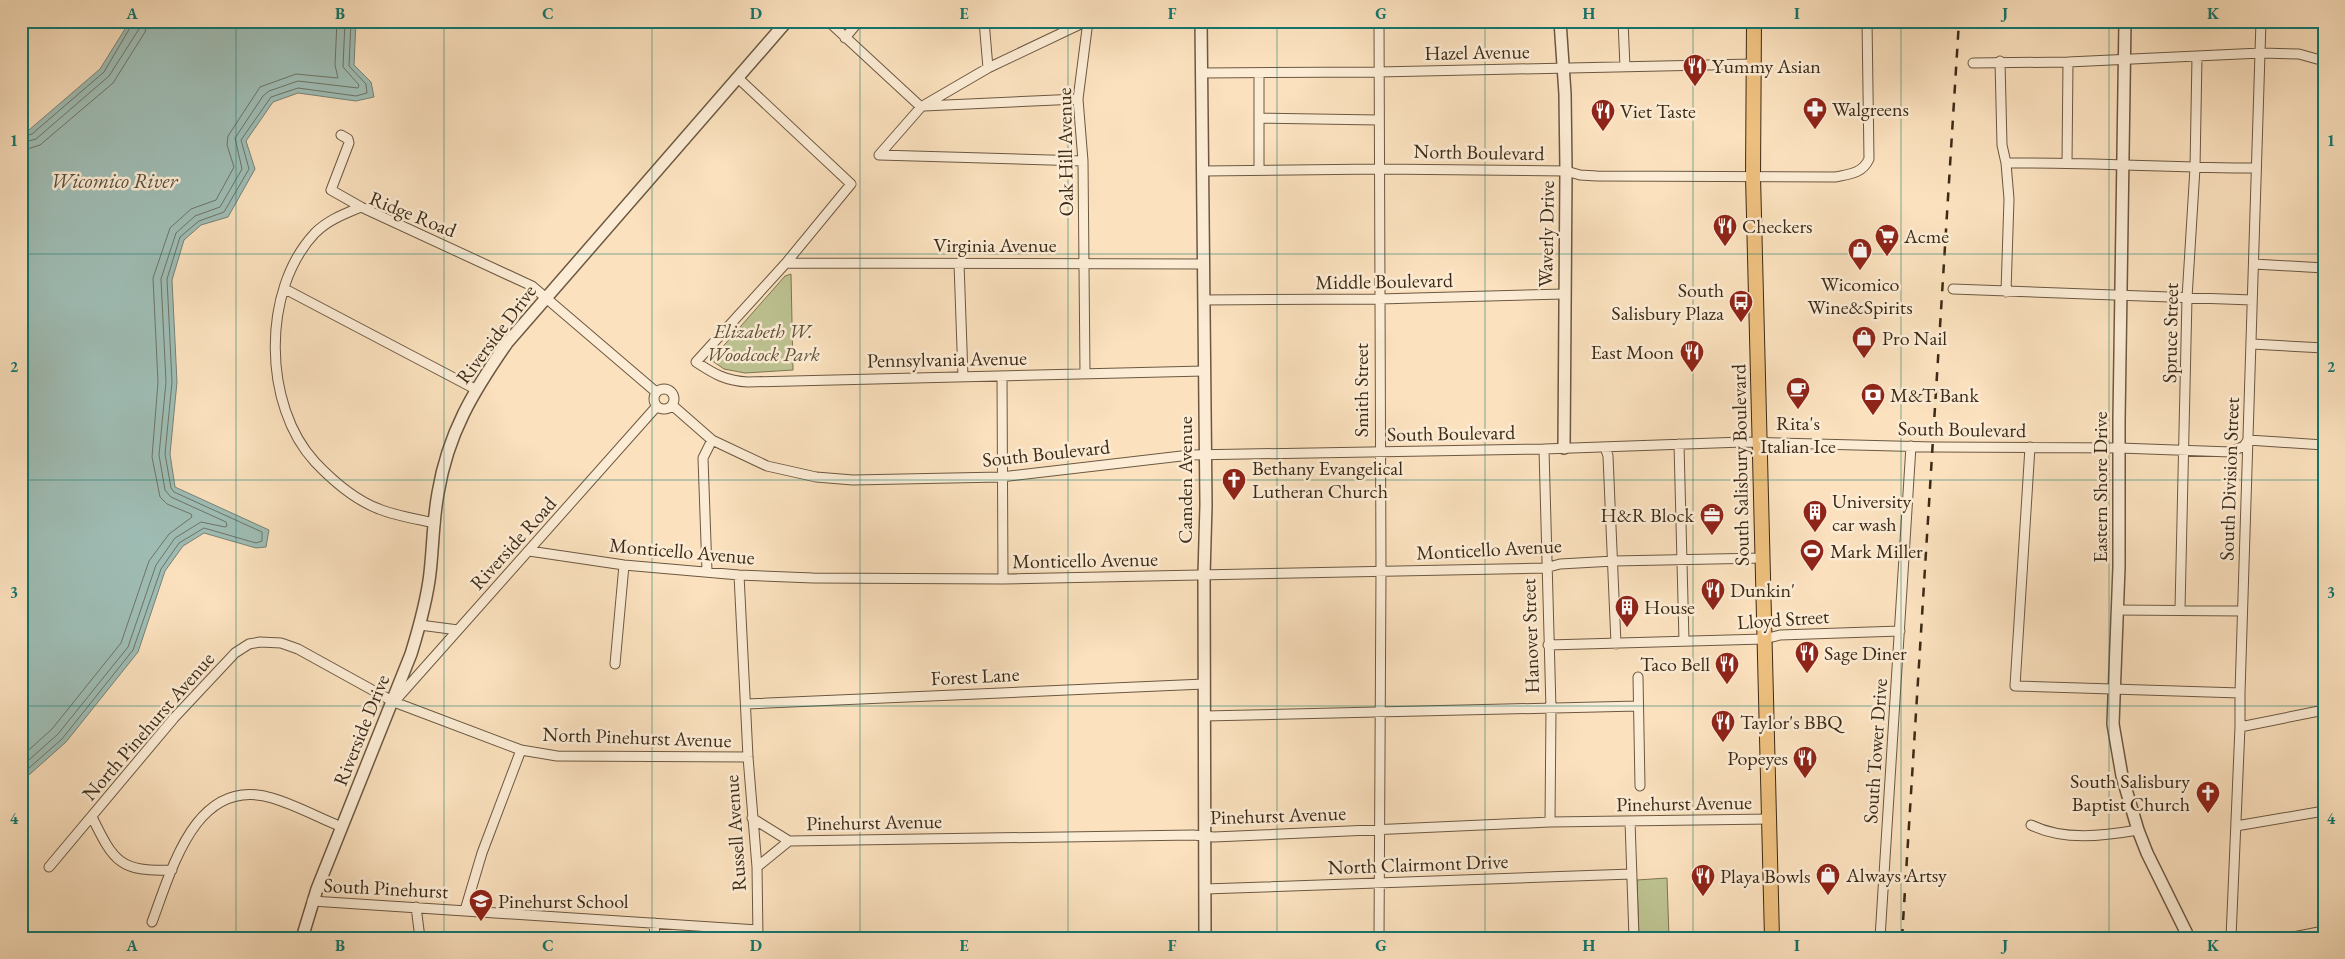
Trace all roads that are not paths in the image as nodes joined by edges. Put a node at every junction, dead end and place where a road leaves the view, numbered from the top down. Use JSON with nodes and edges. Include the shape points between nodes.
{"nodes":[{"id":1,"x":786,"y":21,"type":"edge"},
{"id":2,"x":828,"y":21,"type":"edge"},
{"id":3,"x":859,"y":21,"type":"edge"},
{"id":4,"x":984,"y":21,"type":"edge"},
{"id":5,"x":1087,"y":21,"type":"edge"},
{"id":6,"x":1201,"y":21,"type":"edge"},
{"id":7,"x":1379,"y":21,"type":"edge"},
{"id":8,"x":1560,"y":21,"type":"edge"},
{"id":9,"x":1623,"y":21,"type":"edge"},
{"id":10,"x":1754,"y":21,"type":"edge"},
{"id":11,"x":1867,"y":21,"type":"edge"},
{"id":12,"x":2125,"y":21,"type":"edge"},
{"id":13,"x":2261,"y":21,"type":"edge"},
{"id":14,"x":845,"y":38,"type":"junction"},
{"id":15,"x":2261,"y":53,"type":"junction"},
{"id":16,"x":2197,"y":57,"type":"junction"},
{"id":17,"x":2125,"y":58,"type":"junction"},
{"id":18,"x":2000,"y":61,"type":"junction"},
{"id":19,"x":2324,"y":61,"type":"edge"},
{"id":20,"x":2068,"y":62,"type":"junction"},
{"id":21,"x":1973,"y":63,"type":"dead end"},
{"id":22,"x":1753,"y":64,"type":"junction"},
{"id":23,"x":1625,"y":67,"type":"junction"},
{"id":24,"x":988,"y":68,"type":"junction"},
{"id":25,"x":1563,"y":68,"type":"junction"},
{"id":26,"x":1378,"y":72,"type":"junction"},
{"id":27,"x":1202,"y":73,"type":"junction"},
{"id":28,"x":1260,"y":73,"type":"junction"},
{"id":29,"x":738,"y":78,"type":"junction"},
{"id":30,"x":1078,"y":99,"type":"junction"},
{"id":31,"x":921,"y":107,"type":"junction"},
{"id":32,"x":1259,"y":118,"type":"junction"},
{"id":33,"x":1378,"y":120,"type":"junction"},
{"id":34,"x":341,"y":136,"type":"dead end"},
{"id":35,"x":1084,"y":161,"type":"junction"},
{"id":36,"x":2067,"y":162,"type":"junction"},
{"id":37,"x":2006,"y":163,"type":"junction"},
{"id":38,"x":2123,"y":165,"type":"junction"},
{"id":39,"x":2195,"y":168,"type":"junction"},
{"id":40,"x":2256,"y":168,"type":"junction"},
{"id":41,"x":1379,"y":169,"type":"junction"},
{"id":42,"x":1259,"y":170,"type":"junction"},
{"id":43,"x":1566,"y":170,"type":"junction"},
{"id":44,"x":1204,"y":171,"type":"junction"},
{"id":45,"x":1753,"y":176,"type":"junction"},
{"id":46,"x":361,"y":208,"type":"junction"},
{"id":47,"x":1084,"y":262,"type":"junction"},
{"id":48,"x":786,"y":263,"type":"junction"},
{"id":49,"x":959,"y":263,"type":"junction"},
{"id":50,"x":1204,"y":264,"type":"junction"},
{"id":51,"x":2254,"y":264,"type":"junction"},
{"id":52,"x":2324,"y":268,"type":"edge"},
{"id":53,"x":285,"y":289,"type":"junction"},
{"id":54,"x":1953,"y":289,"type":"dead end"},
{"id":55,"x":2006,"y":292,"type":"junction"},
{"id":56,"x":1564,"y":294,"type":"junction"},
{"id":57,"x":2122,"y":295,"type":"junction"},
{"id":58,"x":547,"y":297,"type":"junction"},
{"id":59,"x":2187,"y":298,"type":"junction"},
{"id":60,"x":1204,"y":300,"type":"junction"},
{"id":61,"x":1379,"y":300,"type":"junction"},
{"id":62,"x":2252,"y":300,"type":"junction"},
{"id":63,"x":2252,"y":344,"type":"junction"},
{"id":64,"x":2324,"y":348,"type":"edge"},
{"id":65,"x":1204,"y":371,"type":"junction"},
{"id":66,"x":1085,"y":373,"type":"junction"},
{"id":67,"x":1002,"y":376,"type":"junction"},
{"id":68,"x":963,"y":377,"type":"junction"},
{"id":69,"x":475,"y":389,"type":"junction"},
{"id":70,"x":656,"y":392,"type":"junction"},
{"id":71,"x":672,"y":405,"type":"junction"},
{"id":72,"x":657,"y":406,"type":"junction"},
{"id":73,"x":712,"y":440,"type":"junction"},
{"id":74,"x":2248,"y":440,"type":"junction"},
{"id":75,"x":1760,"y":442,"type":"junction"},
{"id":76,"x":1678,"y":444,"type":"junction"},
{"id":77,"x":2324,"y":445,"type":"edge"},
{"id":78,"x":1911,"y":446,"type":"junction"},
{"id":79,"x":1564,"y":448,"type":"junction"},
{"id":80,"x":1605,"y":448,"type":"junction"},
{"id":81,"x":2030,"y":448,"type":"junction"},
{"id":82,"x":2119,"y":448,"type":"junction"},
{"id":83,"x":1544,"y":449,"type":"junction"},
{"id":84,"x":2184,"y":451,"type":"junction"},
{"id":85,"x":1379,"y":452,"type":"junction"},
{"id":86,"x":1204,"y":455,"type":"junction"},
{"id":87,"x":1001,"y":477,"type":"junction"},
{"id":88,"x":435,"y":523,"type":"junction"},
{"id":89,"x":529,"y":551,"type":"junction"},
{"id":90,"x":1762,"y":558,"type":"junction"},
{"id":91,"x":1682,"y":560,"type":"junction"},
{"id":92,"x":1614,"y":561,"type":"junction"},
{"id":93,"x":624,"y":565,"type":"junction"},
{"id":94,"x":1545,"y":568,"type":"junction"},
{"id":95,"x":707,"y":571,"type":"junction"},
{"id":96,"x":1381,"y":571,"type":"junction"},
{"id":97,"x":1204,"y":575,"type":"junction"},
{"id":98,"x":739,"y":576,"type":"junction"},
{"id":99,"x":1003,"y":579,"type":"junction"},
{"id":100,"x":2180,"y":609,"type":"junction"},
{"id":101,"x":2117,"y":610,"type":"junction"},
{"id":102,"x":2242,"y":611,"type":"junction"},
{"id":103,"x":420,"y":625,"type":"junction"},
{"id":104,"x":458,"y":630,"type":"junction"},
{"id":105,"x":1900,"y":631,"type":"junction"},
{"id":106,"x":1764,"y":639,"type":"junction"},
{"id":107,"x":1684,"y":641,"type":"junction"},
{"id":108,"x":1616,"y":644,"type":"junction"},
{"id":109,"x":1548,"y":645,"type":"junction"},
{"id":110,"x":615,"y":664,"type":"dead end"},
{"id":111,"x":1638,"y":677,"type":"dead end"},
{"id":112,"x":1204,"y":684,"type":"junction"},
{"id":113,"x":2113,"y":689,"type":"junction"},
{"id":114,"x":2240,"y":693,"type":"junction"},
{"id":115,"x":394,"y":702,"type":"junction"},
{"id":116,"x":747,"y":704,"type":"junction"},
{"id":117,"x":1638,"y":706,"type":"junction"},
{"id":118,"x":1550,"y":709,"type":"junction"},
{"id":119,"x":2324,"y":710,"type":"edge"},
{"id":120,"x":1380,"y":711,"type":"junction"},
{"id":121,"x":1205,"y":716,"type":"junction"},
{"id":122,"x":2240,"y":727,"type":"junction"},
{"id":123,"x":522,"y":750,"type":"junction"},
{"id":124,"x":748,"y":757,"type":"junction"},
{"id":125,"x":1640,"y":786,"type":"dead end"},
{"id":126,"x":2324,"y":811,"type":"edge"},
{"id":127,"x":92,"y":817,"type":"junction"},
{"id":128,"x":752,"y":818,"type":"junction"},
{"id":129,"x":1770,"y":819,"type":"junction"},
{"id":130,"x":1630,"y":821,"type":"junction"},
{"id":131,"x":1550,"y":822,"type":"junction"},
{"id":132,"x":2031,"y":825,"type":"dead end"},
{"id":133,"x":2236,"y":826,"type":"junction"},
{"id":134,"x":342,"y":828,"type":"junction"},
{"id":135,"x":1380,"y":828,"type":"junction"},
{"id":136,"x":2138,"y":830,"type":"junction"},
{"id":137,"x":1204,"y":836,"type":"junction"},
{"id":138,"x":788,"y":841,"type":"junction"},
{"id":139,"x":49,"y":867,"type":"dead end"},
{"id":140,"x":757,"y":867,"type":"junction"},
{"id":141,"x":172,"y":870,"type":"junction"},
{"id":142,"x":1632,"y":874,"type":"junction"},
{"id":143,"x":1379,"y":882,"type":"junction"},
{"id":144,"x":1205,"y":889,"type":"junction"},
{"id":145,"x":312,"y":901,"type":"junction"},
{"id":146,"x":416,"y":907,"type":"junction"},
{"id":147,"x":465,"y":910,"type":"junction"},
{"id":148,"x":152,"y":922,"type":"dead end"},
{"id":149,"x":654,"y":923,"type":"junction"},
{"id":150,"x":2324,"y":931,"type":"edge"},
{"id":151,"x":758,"y":934,"type":"edge"},
{"id":152,"x":302,"y":938,"type":"edge"},
{"id":153,"x":420,"y":938,"type":"edge"},
{"id":154,"x":655,"y":938,"type":"edge"},
{"id":155,"x":1205,"y":938,"type":"edge"},
{"id":156,"x":1379,"y":938,"type":"edge"},
{"id":157,"x":1634,"y":938,"type":"edge"},
{"id":158,"x":1772,"y":938,"type":"edge"},
{"id":159,"x":1880,"y":938,"type":"edge"},
{"id":160,"x":2188,"y":938,"type":"edge"},
{"id":161,"x":2231,"y":938,"type":"edge"},
{"id":162,"x":2288,"y":938,"type":"edge"}],
"edges":[{"from":1,"to":29,"type":"street","name":"Riverside Drive"},
{"from":2,"to":14,"type":"street"},
{"from":3,"to":14,"type":"street"},
{"from":4,"to":24,"type":"street"},
{"from":5,"to":24,"type":"street"},
{"from":5,"to":30,"type":"street","name":"Oak Hill Avenue"},
{"from":6,"to":27,"type":"street","name":"Camden Avenue"},
{"from":7,"to":26,"type":"street","name":"Smith Street"},
{"from":8,"to":25,"type":"street","name":"Waverly Drive"},
{"from":9,"to":23,"type":"street"},
{"from":10,"to":22,"type":"main road","name":"South Salisbury Boulevard"},
{"from":11,"to":45,"type":"street","name":"North Boulevard","via":[[1869,159],[1864,168],[1835,177]]},
{"from":12,"to":17,"type":"street","name":"Eastern Shore Drive"},
{"from":13,"to":15,"type":"street","name":"South Division Street"},
{"from":14,"to":31,"type":"street"},
{"from":15,"to":16,"type":"street"},
{"from":15,"to":19,"type":"street","via":[[2299,54]]},
{"from":15,"to":40,"type":"street","name":"South Division Street"},
{"from":16,"to":17,"type":"street"},
{"from":16,"to":39,"type":"street","name":"Spruce Street"},
{"from":17,"to":20,"type":"street"},
{"from":17,"to":38,"type":"street","name":"Eastern Shore Drive"},
{"from":18,"to":20,"type":"street"},
{"from":18,"to":21,"type":"street"},
{"from":18,"to":37,"type":"street","via":[[2002,146]]},
{"from":20,"to":36,"type":"street"},
{"from":22,"to":23,"type":"street","name":"Hazel Avenue"},
{"from":22,"to":45,"type":"main road","name":"South Salisbury Boulevard"},
{"from":23,"to":25,"type":"street","name":"Hazel Avenue"},
{"from":24,"to":31,"type":"street"},
{"from":25,"to":26,"type":"street","name":"Hazel Avenue"},
{"from":25,"to":43,"type":"street","name":"Waverly Drive"},
{"from":26,"to":28,"type":"street","name":"Hazel Avenue"},
{"from":26,"to":33,"type":"street","name":"Smith Street"},
{"from":27,"to":28,"type":"street","name":"Hazel Avenue"},
{"from":27,"to":44,"type":"street","name":"Camden Avenue"},
{"from":28,"to":32,"type":"street"},
{"from":29,"to":48,"type":"street","via":[[851,184]]},
{"from":29,"to":58,"type":"street","name":"Riverside Drive"},
{"from":30,"to":31,"type":"street"},
{"from":30,"to":35,"type":"street","name":"Oak Hill Avenue"},
{"from":31,"to":35,"type":"street","via":[[879,155]]},
{"from":32,"to":33,"type":"street"},
{"from":32,"to":42,"type":"street"},
{"from":33,"to":41,"type":"street","name":"Smith Street"},
{"from":34,"to":46,"type":"street","via":[[350,143],[331,190]]},
{"from":35,"to":47,"type":"street","name":"Oak Hill Avenue"},
{"from":36,"to":37,"type":"street"},
{"from":36,"to":38,"type":"street"},
{"from":37,"to":55,"type":"street","via":[[2009,199]]},
{"from":38,"to":39,"type":"street"},
{"from":38,"to":57,"type":"street","name":"Eastern Shore Drive"},
{"from":39,"to":40,"type":"street"},
{"from":39,"to":59,"type":"street","name":"Spruce Street"},
{"from":40,"to":51,"type":"street","name":"South Division Street"},
{"from":41,"to":42,"type":"street","name":"North Boulevard"},
{"from":41,"to":43,"type":"street","name":"North Boulevard"},
{"from":41,"to":61,"type":"street","name":"Smith Street"},
{"from":42,"to":44,"type":"street","name":"North Boulevard"},
{"from":43,"to":45,"type":"street","name":"North Boulevard","via":[[1580,176]]},
{"from":43,"to":56,"type":"street","name":"Waverly Drive"},
{"from":44,"to":50,"type":"street","name":"Camden Avenue"},
{"from":45,"to":75,"type":"main road","name":"South Salisbury Boulevard"},
{"from":46,"to":53,"type":"street","name":"Ridge Road","via":[[336,217],[315,234],[295,264]]},
{"from":46,"to":58,"type":"street","name":"Ridge Road","via":[[532,286]]},
{"from":47,"to":49,"type":"street","name":"Virginia Avenue"},
{"from":47,"to":50,"type":"street","name":"Virginia Avenue"},
{"from":47,"to":66,"type":"street","name":"Oak Hill Avenue"},
{"from":48,"to":49,"type":"street","name":"Virginia Avenue"},
{"from":48,"to":68,"type":"street","name":"Pennsylvania Avenue","via":[[696,362],[716,376],[736,382]]},
{"from":49,"to":68,"type":"street"},
{"from":50,"to":60,"type":"street","name":"Camden Avenue"},
{"from":51,"to":52,"type":"street"},
{"from":51,"to":62,"type":"street","name":"South Division Street"},
{"from":53,"to":69,"type":"street"},
{"from":53,"to":88,"type":"street","name":"Ridge Road","via":[[274,347],[284,405],[296,434],[314,461],[359,498],[380,510]]},
{"from":54,"to":55,"type":"street"},
{"from":55,"to":57,"type":"street"},
{"from":56,"to":61,"type":"street","name":"Middle Boulevard"},
{"from":56,"to":79,"type":"street","name":"Waverly Drive"},
{"from":57,"to":59,"type":"street"},
{"from":57,"to":82,"type":"street","name":"Eastern Shore Drive"},
{"from":58,"to":69,"type":"street","name":"Riverside Drive","via":[[507,343]]},
{"from":58,"to":70,"type":"street"},
{"from":59,"to":62,"type":"street"},
{"from":59,"to":84,"type":"street","name":"Spruce Street"},
{"from":60,"to":61,"type":"street","name":"Middle Boulevard"},
{"from":60,"to":65,"type":"street","name":"Camden Avenue"},
{"from":61,"to":85,"type":"street","name":"Smith Street"},
{"from":62,"to":63,"type":"street","name":"South Division Street"},
{"from":63,"to":64,"type":"street"},
{"from":63,"to":74,"type":"street","name":"South Division Street"},
{"from":65,"to":66,"type":"street","name":"Pennsylvania Avenue"},
{"from":65,"to":86,"type":"street","name":"Camden Avenue"},
{"from":66,"to":67,"type":"street","name":"Pennsylvania Avenue"},
{"from":67,"to":68,"type":"street","name":"Pennsylvania Avenue"},
{"from":67,"to":87,"type":"street"},
{"from":69,"to":88,"type":"street","name":"Riverside Drive","via":[[453,437],[438,493]]},
{"from":70,"to":71,"type":"street","via":[[662,389],[670,391],[674,396]]},
{"from":70,"to":72,"type":"street","via":[[654,401]]},
{"from":71,"to":72,"type":"street","via":[[666,408]]},
{"from":71,"to":73,"type":"street","name":"South Boulevard"},
{"from":72,"to":89,"type":"street","name":"Riverside Road"},
{"from":73,"to":87,"type":"street","name":"South Boulevard","via":[[767,466],[816,478]]},
{"from":73,"to":95,"type":"street","via":[[703,458]]},
{"from":74,"to":77,"type":"street"},
{"from":74,"to":84,"type":"street","name":"South Boulevard","via":[[2244,446],[2231,452]]},
{"from":74,"to":102,"type":"street","name":"South Division Street"},
{"from":75,"to":76,"type":"street","name":"South Boulevard"},
{"from":75,"to":78,"type":"street","name":"South Boulevard"},
{"from":75,"to":90,"type":"main road","name":"South Salisbury Boulevard"},
{"from":76,"to":80,"type":"street","name":"South Boulevard"},
{"from":76,"to":91,"type":"street"},
{"from":78,"to":81,"type":"street","name":"South Boulevard"},
{"from":78,"to":105,"type":"street","name":"South Tower Drive"},
{"from":79,"to":80,"type":"street","name":"South Boulevard"},
{"from":79,"to":83,"type":"street","name":"South Boulevard"},
{"from":80,"to":92,"type":"street"},
{"from":81,"to":82,"type":"street","name":"South Boulevard"},
{"from":81,"to":113,"type":"street","via":[[2015,686]]},
{"from":82,"to":84,"type":"street","name":"South Boulevard"},
{"from":82,"to":101,"type":"street","name":"Eastern Shore Drive"},
{"from":83,"to":85,"type":"street","name":"South Boulevard"},
{"from":83,"to":94,"type":"street","name":"Hanover Street"},
{"from":84,"to":100,"type":"street","name":"Spruce Street"},
{"from":85,"to":86,"type":"street","name":"South Boulevard"},
{"from":85,"to":96,"type":"street","name":"Smith Street"},
{"from":86,"to":87,"type":"street","name":"South Boulevard"},
{"from":86,"to":97,"type":"street","name":"Camden Avenue"},
{"from":87,"to":99,"type":"street"},
{"from":88,"to":103,"type":"street","name":"Riverside Drive"},
{"from":89,"to":93,"type":"street","name":"Monticello Avenue"},
{"from":89,"to":104,"type":"street","name":"Riverside Road"},
{"from":90,"to":91,"type":"street","name":"Monticello Avenue"},
{"from":90,"to":106,"type":"main road","name":"South Salisbury Boulevard"},
{"from":91,"to":92,"type":"street","name":"Monticello Avenue"},
{"from":91,"to":107,"type":"street"},
{"from":92,"to":94,"type":"street","name":"Monticello Avenue"},
{"from":92,"to":108,"type":"street"},
{"from":93,"to":95,"type":"street","name":"Monticello Avenue"},
{"from":93,"to":110,"type":"street"},
{"from":94,"to":96,"type":"street","name":"Monticello Avenue"},
{"from":94,"to":109,"type":"street","name":"Hanover Street"},
{"from":95,"to":98,"type":"street","name":"Monticello Avenue"},
{"from":96,"to":97,"type":"street","name":"Monticello Avenue"},
{"from":96,"to":120,"type":"street","name":"Smith Street"},
{"from":97,"to":99,"type":"street","name":"Monticello Avenue"},
{"from":97,"to":112,"type":"street","name":"Camden Avenue"},
{"from":98,"to":99,"type":"street","name":"Monticello Avenue"},
{"from":98,"to":116,"type":"street","name":"Russell Avenue"},
{"from":100,"to":101,"type":"street"},
{"from":100,"to":102,"type":"street"},
{"from":101,"to":113,"type":"street","name":"Eastern Shore Drive"},
{"from":102,"to":114,"type":"street","name":"South Division Street"},
{"from":103,"to":104,"type":"street"},
{"from":103,"to":115,"type":"street","name":"Riverside Drive"},
{"from":104,"to":115,"type":"street","name":"Riverside Road"},
{"from":105,"to":106,"type":"street","name":"Lloyd Street","via":[[1780,635]]},
{"from":105,"to":159,"type":"street","name":"South Tower Drive"},
{"from":106,"to":107,"type":"street","name":"Lloyd Street"},
{"from":106,"to":129,"type":"main road","name":"South Salisbury Boulevard"},
{"from":107,"to":108,"type":"street","name":"Lloyd Street"},
{"from":108,"to":109,"type":"street","name":"Lloyd Street"},
{"from":109,"to":118,"type":"street","name":"Hanover Street"},
{"from":111,"to":117,"type":"street"},
{"from":112,"to":116,"type":"street","name":"Forest Lane"},
{"from":112,"to":121,"type":"street","name":"Camden Avenue"},
{"from":113,"to":114,"type":"street"},
{"from":113,"to":136,"type":"street","name":"Eastern Shore Drive","via":[[2116,748]]},
{"from":114,"to":122,"type":"street","name":"South Division Street"},
{"from":115,"to":123,"type":"street","name":"North Pinehurst Avenue"},
{"from":115,"to":127,"type":"street","name":"North Pinehurst Avenue","via":[[298,649],[270,641],[249,644],[235,653],[174,718]]},
{"from":115,"to":134,"type":"street","name":"Riverside Drive"},
{"from":116,"to":124,"type":"street","name":"Russell Avenue"},
{"from":117,"to":118,"type":"street"},
{"from":117,"to":125,"type":"street"},
{"from":118,"to":120,"type":"street"},
{"from":118,"to":131,"type":"street","name":"Hanover Street"},
{"from":119,"to":122,"type":"street"},
{"from":120,"to":121,"type":"street"},
{"from":120,"to":135,"type":"street","name":"Smith Street"},
{"from":121,"to":137,"type":"street","name":"Camden Avenue"},
{"from":122,"to":133,"type":"street","name":"South Division Street"},
{"from":123,"to":124,"type":"street","name":"North Pinehurst Avenue","via":[[557,756]]},
{"from":123,"to":147,"type":"street","via":[[482,853]]},
{"from":124,"to":128,"type":"street","name":"Russell Avenue"},
{"from":126,"to":133,"type":"street"},
{"from":127,"to":139,"type":"street","name":"North Pinehurst Avenue"},
{"from":127,"to":141,"type":"street","via":[[106,847],[119,862],[146,871]]},
{"from":128,"to":138,"type":"street","name":"Pinehurst Avenue"},
{"from":128,"to":140,"type":"street","name":"Russell Avenue"},
{"from":129,"to":130,"type":"street","name":"Pinehurst Avenue"},
{"from":129,"to":158,"type":"main road","name":"South Salisbury Boulevard"},
{"from":130,"to":131,"type":"street","name":"Pinehurst Avenue"},
{"from":130,"to":142,"type":"street"},
{"from":131,"to":135,"type":"street","name":"Pinehurst Avenue"},
{"from":132,"to":136,"type":"street","via":[[2070,835],[2104,836]]},
{"from":133,"to":161,"type":"street","name":"South Division Street"},
{"from":134,"to":141,"type":"street","via":[[272,798],[239,795],[213,805],[202,816]]},
{"from":134,"to":145,"type":"street","name":"Riverside Drive"},
{"from":135,"to":137,"type":"street","name":"Pinehurst Avenue"},
{"from":135,"to":143,"type":"street","name":"Smith Street"},
{"from":136,"to":160,"type":"street","name":"Eastern Shore Drive"},
{"from":137,"to":138,"type":"street","name":"Pinehurst Avenue"},
{"from":137,"to":144,"type":"street","name":"Camden Avenue"},
{"from":138,"to":140,"type":"street","name":"Pinehurst Avenue"},
{"from":140,"to":151,"type":"street","name":"Russell Avenue"},
{"from":141,"to":148,"type":"street"},
{"from":142,"to":143,"type":"street","name":"North Clairmont Drive"},
{"from":142,"to":157,"type":"street"},
{"from":143,"to":144,"type":"street","name":"North Clairmont Drive"},
{"from":143,"to":156,"type":"street","name":"Smith Street"},
{"from":144,"to":155,"type":"street","name":"Camden Avenue"},
{"from":145,"to":146,"type":"street","name":"South Pinehurst"},
{"from":145,"to":152,"type":"street","name":"Riverside Drive"},
{"from":146,"to":147,"type":"street","name":"South Pinehurst"},
{"from":146,"to":153,"type":"street"},
{"from":147,"to":149,"type":"street","name":"South Pinehurst"},
{"from":149,"to":151,"type":"street","name":"South Pinehurst"},
{"from":149,"to":154,"type":"street"},
{"from":150,"to":162,"type":"street"}]}
